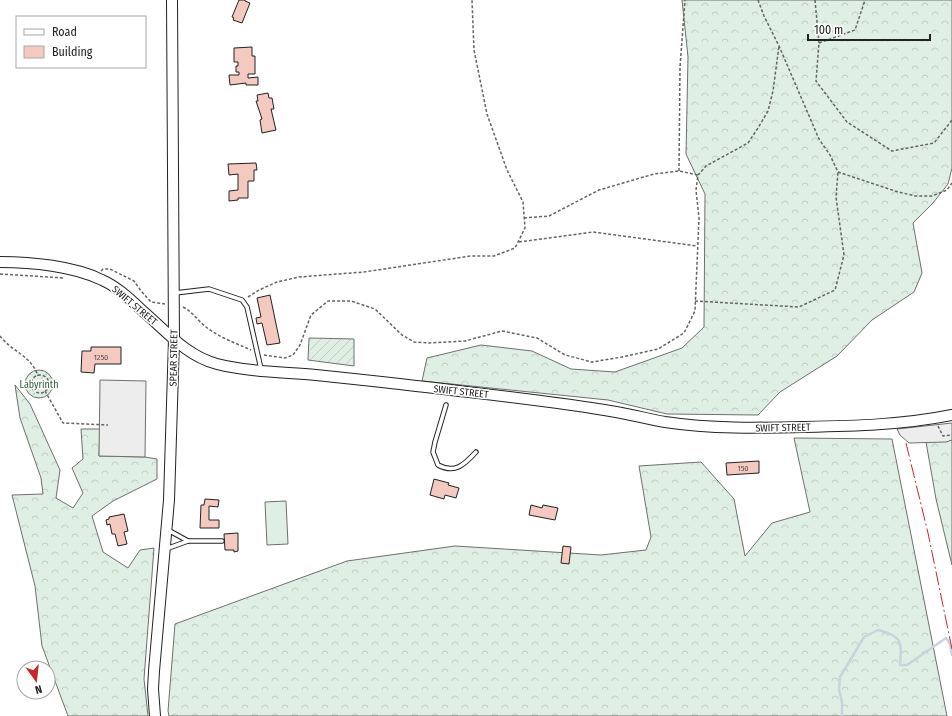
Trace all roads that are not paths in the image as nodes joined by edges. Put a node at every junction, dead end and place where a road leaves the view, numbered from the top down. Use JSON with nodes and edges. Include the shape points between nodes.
{"nodes":[{"id":1,"x":172,"y":0,"type":"edge"},
{"id":2,"x":0,"y":262,"type":"edge"},
{"id":3,"x":173,"y":293,"type":"junction"},
{"id":4,"x":174,"y":340,"type":"junction"},
{"id":5,"x":261,"y":370,"type":"junction"},
{"id":6,"x":446,"y":406,"type":"dead end"},
{"id":7,"x":952,"y":415,"type":"edge"},
{"id":8,"x":476,"y":452,"type":"dead end"},
{"id":9,"x":167,"y":529,"type":"junction"},
{"id":10,"x":188,"y":541,"type":"junction"},
{"id":11,"x":222,"y":541,"type":"dead end"},
{"id":12,"x":165,"y":549,"type":"junction"},
{"id":13,"x":155,"y":716,"type":"edge"}],
"edges":[{"from":1,"to":3,"type":"street","name":"SPEAR STREET"},
{"from":2,"to":4,"type":"street","name":"SWIFT STREET","via":[[61,267],[103,280],[123,294]]},
{"from":3,"to":4,"type":"street","name":"SPEAR STREET"},
{"from":3,"to":5,"type":"lane","via":[[209,289],[242,300],[247,307]]},
{"from":4,"to":5,"type":"street","name":"SWIFT STREET","via":[[189,352],[218,364]]},
{"from":4,"to":9,"type":"street","name":"SPEAR STREET"},
{"from":5,"to":7,"type":"street","name":"SWIFT STREET","via":[[514,397],[666,422],[716,427],[867,425]]},
{"from":6,"to":8,"type":"lane","via":[[433,452],[438,465],[446,469],[455,468],[466,464]]},
{"from":9,"to":10,"type":"lane"},
{"from":9,"to":12,"type":"street","name":"SPEAR STREET"},
{"from":10,"to":11,"type":"lane"},
{"from":10,"to":12,"type":"lane"},
{"from":12,"to":13,"type":"street","name":"SPEAR STREET","via":[[154,671]]}]}
